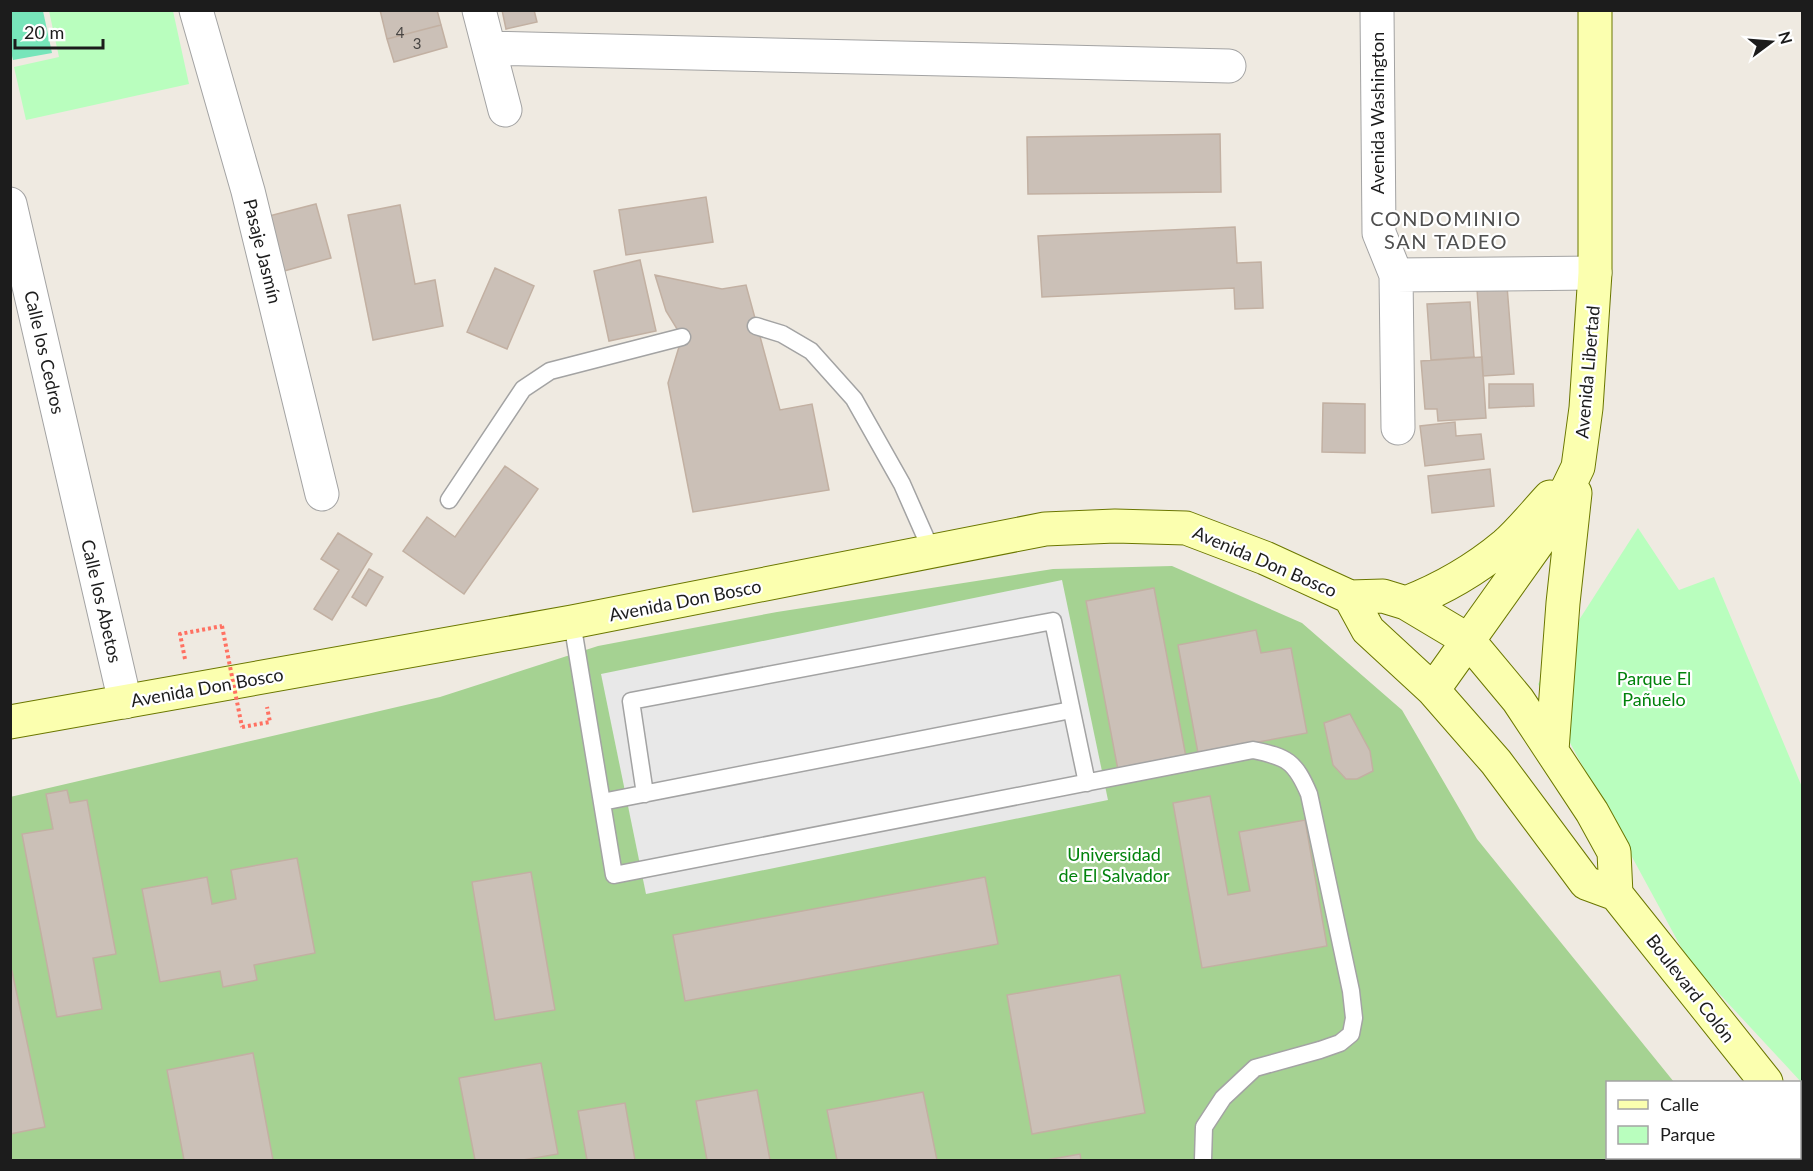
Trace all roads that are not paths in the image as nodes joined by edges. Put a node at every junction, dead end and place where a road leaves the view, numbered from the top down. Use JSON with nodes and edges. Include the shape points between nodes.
{"nodes":[{"id":1,"x":196,"y":10,"type":"edge"},
{"id":2,"x":479,"y":10,"type":"edge"},
{"id":3,"x":1377,"y":10,"type":"edge"},
{"id":4,"x":1595,"y":10,"type":"edge"},
{"id":5,"x":489,"y":48,"type":"junction"},
{"id":6,"x":1229,"y":66,"type":"dead end"},
{"id":7,"x":505,"y":110,"type":"dead end"},
{"id":8,"x":10,"y":204,"type":"edge"},
{"id":9,"x":1595,"y":273,"type":"junction"},
{"id":10,"x":1396,"y":275,"type":"junction"},
{"id":11,"x":756,"y":326,"type":"dead end"},
{"id":12,"x":682,"y":337,"type":"dead end"},
{"id":13,"x":1398,"y":428,"type":"dead end"},
{"id":14,"x":1578,"y":468,"type":"junction"},
{"id":15,"x":322,"y":494,"type":"dead end"},
{"id":16,"x":79,"y":500,"type":"joint"},
{"id":17,"x":449,"y":500,"type":"dead end"},
{"id":18,"x":932,"y":552,"type":"junction"},
{"id":19,"x":1350,"y":597,"type":"junction"},
{"id":20,"x":1406,"y":603,"type":"junction"},
{"id":21,"x":573,"y":622,"type":"junction"},
{"id":22,"x":1468,"y":640,"type":"junction"},
{"id":23,"x":1433,"y":690,"type":"junction"},
{"id":24,"x":125,"y":702,"type":"junction"},
{"id":25,"x":1071,"y":710,"type":"junction"},
{"id":26,"x":10,"y":722,"type":"edge"},
{"id":27,"x":1552,"y":750,"type":"junction"},
{"id":28,"x":1087,"y":783,"type":"junction"},
{"id":29,"x":645,"y":794,"type":"junction"},
{"id":30,"x":602,"y":802,"type":"junction"},
{"id":31,"x":1616,"y":894,"type":"junction"},
{"id":32,"x":1764,"y":1081,"type":"edge"},
{"id":33,"x":1203,"y":1161,"type":"edge"}],
"edges":[{"from":1,"to":15,"type":"street","name":"Pasaje Jasmín","via":[[248,191]]},
{"from":2,"to":5,"type":"street"},
{"from":3,"to":10,"type":"street","name":"Avenida Washington","via":[[1379,233]]},
{"from":4,"to":9,"type":"main road","name":"Avenida Libertad"},
{"from":5,"to":6,"type":"street"},
{"from":5,"to":7,"type":"street"},
{"from":8,"to":16,"type":"street","name":"Calle los Cedros"},
{"from":9,"to":10,"type":"street"},
{"from":9,"to":14,"type":"main road","name":"Avenida Libertad"},
{"from":10,"to":13,"type":"street","name":"Avenida Washington"},
{"from":11,"to":18,"type":"lane","via":[[782,334],[811,351],[854,399],[902,484]]},
{"from":12,"to":17,"type":"lane","via":[[550,371],[533,381],[523,389]]},
{"from":14,"to":20,"type":"main road","via":[[1507,543],[1461,577]]},
{"from":14,"to":22,"type":"main road","name":"Avenida Libertad","via":[[1550,527]]},
{"from":14,"to":27,"type":"main road"},
{"from":16,"to":24,"type":"street","name":"Calle los Abetos"},
{"from":18,"to":19,"type":"main road","name":"Avenida Don Bosco","via":[[1045,529],[1186,528]]},
{"from":18,"to":21,"type":"main road","name":"Avenida Don Bosco"},
{"from":19,"to":20,"type":"main road","name":"Avenida Don Bosco","via":[[1383,596]]},
{"from":19,"to":23,"type":"main road","name":"Avenida Don Bosco","via":[[1368,630]]},
{"from":20,"to":22,"type":"main road","name":"Avenida Don Bosco"},
{"from":21,"to":24,"type":"main road","name":"Avenida Don Bosco"},
{"from":21,"to":30,"type":"lane"},
{"from":22,"to":23,"type":"main road","name":"Avenida Libertad"},
{"from":22,"to":27,"type":"main road","name":"Avenida Don Bosco","via":[[1518,700]]},
{"from":23,"to":31,"type":"main road","name":"Avenida Don Bosco","via":[[1496,762],[1586,883]]},
{"from":24,"to":26,"type":"main road","name":"Avenida Don Bosco"},
{"from":25,"to":28,"type":"lane"},
{"from":25,"to":29,"type":"lane"},
{"from":25,"to":29,"type":"lane","via":[[1053,621],[631,701]]},
{"from":27,"to":31,"type":"main road","name":"Avenida Don Bosco","via":[[1614,852]]},
{"from":28,"to":30,"type":"lane","via":[[614,875]]},
{"from":28,"to":33,"type":"lane","via":[[1253,750],[1289,762],[1309,794],[1351,992],[1351,1034],[1340,1043],[1256,1068],[1223,1098],[1204,1127]]},
{"from":29,"to":30,"type":"lane"},
{"from":31,"to":32,"type":"main road","name":"Boulevard Colón"}]}
